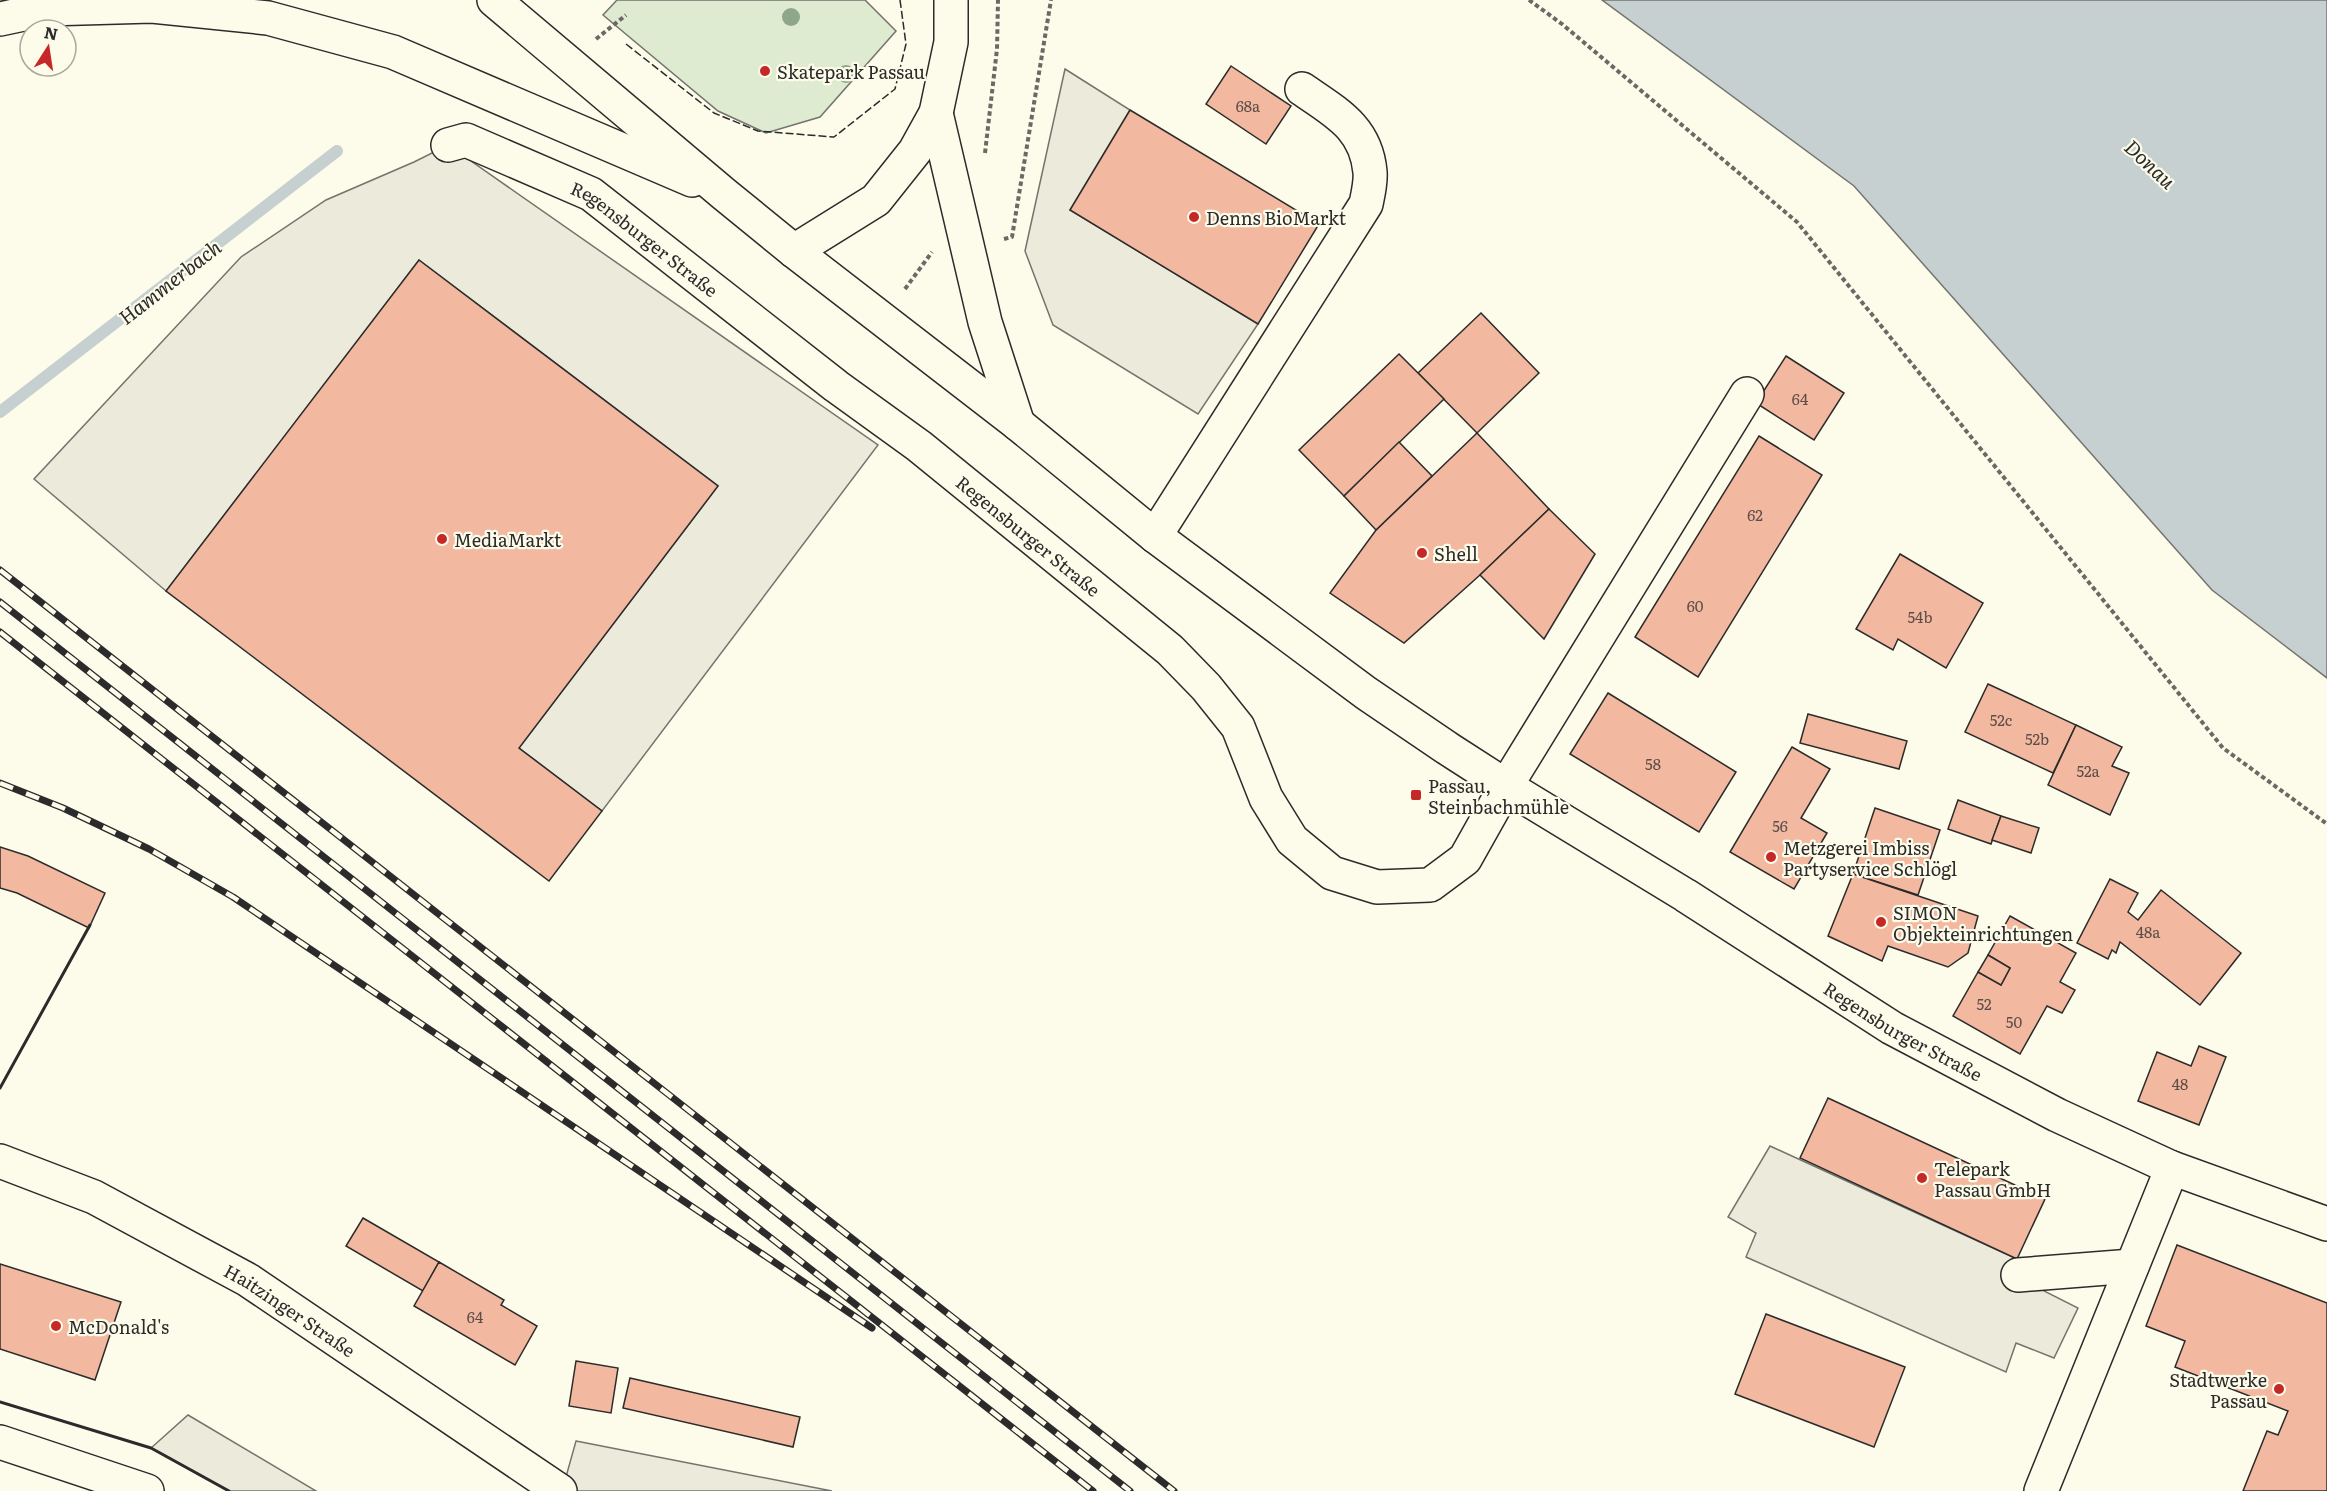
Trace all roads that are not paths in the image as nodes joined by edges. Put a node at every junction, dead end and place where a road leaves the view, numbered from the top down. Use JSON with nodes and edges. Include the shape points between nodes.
{"nodes":[{"id":1,"x":494,"y":0,"type":"edge"},
{"id":2,"x":951,"y":0,"type":"edge"},
{"id":3,"x":0,"y":19,"type":"edge"},
{"id":4,"x":1302,"y":89,"type":"dead end"},
{"id":5,"x":936,"y":113,"type":"junction"},
{"id":6,"x":457,"y":142,"type":"dead end"},
{"id":7,"x":724,"y":194,"type":"junction"},
{"id":8,"x":794,"y":251,"type":"junction"},
{"id":9,"x":1748,"y":394,"type":"dead end"},
{"id":10,"x":1018,"y":424,"type":"junction"},
{"id":11,"x":1155,"y":536,"type":"junction"},
{"id":12,"x":1506,"y":786,"type":"junction"},
{"id":13,"x":0,"y":1161,"type":"edge"},
{"id":14,"x":2172,"y":1168,"type":"junction"},
{"id":15,"x":2327,"y":1224,"type":"edge"},
{"id":16,"x":2132,"y":1266,"type":"junction"},
{"id":17,"x":2018,"y":1275,"type":"dead end"},
{"id":18,"x":0,"y":1442,"type":"edge"},
{"id":19,"x":147,"y":1491,"type":"edge"},
{"id":20,"x":560,"y":1491,"type":"edge"},
{"id":21,"x":2041,"y":1491,"type":"edge"}],
"edges":[{"from":1,"to":7,"type":"main road","name":"Regensburger Straße"},
{"from":2,"to":5,"type":"main road","via":[[951,42]]},
{"from":3,"to":7,"type":"main road","via":[[47,9],[152,6],[268,18],[393,52]]},
{"from":4,"to":11,"type":"main road","via":[[1351,123],[1367,150],[1371,174],[1366,204]]},
{"from":5,"to":8,"type":"main road","via":[[915,152],[876,200]]},
{"from":5,"to":10,"type":"main road","via":[[985,322]]},
{"from":6,"to":12,"type":"main road","name":"Regensburger Straße","via":[[591,194],[852,412],[919,446],[1170,650],[1238,727],[1266,798],[1292,840],[1332,873],[1377,887],[1430,885],[1465,859]]},
{"from":7,"to":8,"type":"main road","name":"Regensburger Straße"},
{"from":8,"to":10,"type":"main road","name":"Regensburger Straße"},
{"from":9,"to":12,"type":"main road"},
{"from":10,"to":11,"type":"main road","name":"Regensburger Straße"},
{"from":11,"to":12,"type":"main road","name":"Regensburger Straße","via":[[1366,693]]},
{"from":12,"to":14,"type":"main road","name":"Regensburger Straße","via":[[1892,1028],[2057,1115]]},
{"from":13,"to":20,"type":"main road","name":"Haitzinger Straße","via":[[94,1197],[248,1280]]},
{"from":14,"to":15,"type":"main road","name":"Regensburger Straße"},
{"from":14,"to":16,"type":"main road"},
{"from":16,"to":17,"type":"main road"},
{"from":16,"to":21,"type":"main road"},
{"from":18,"to":19,"type":"main road"}]}
